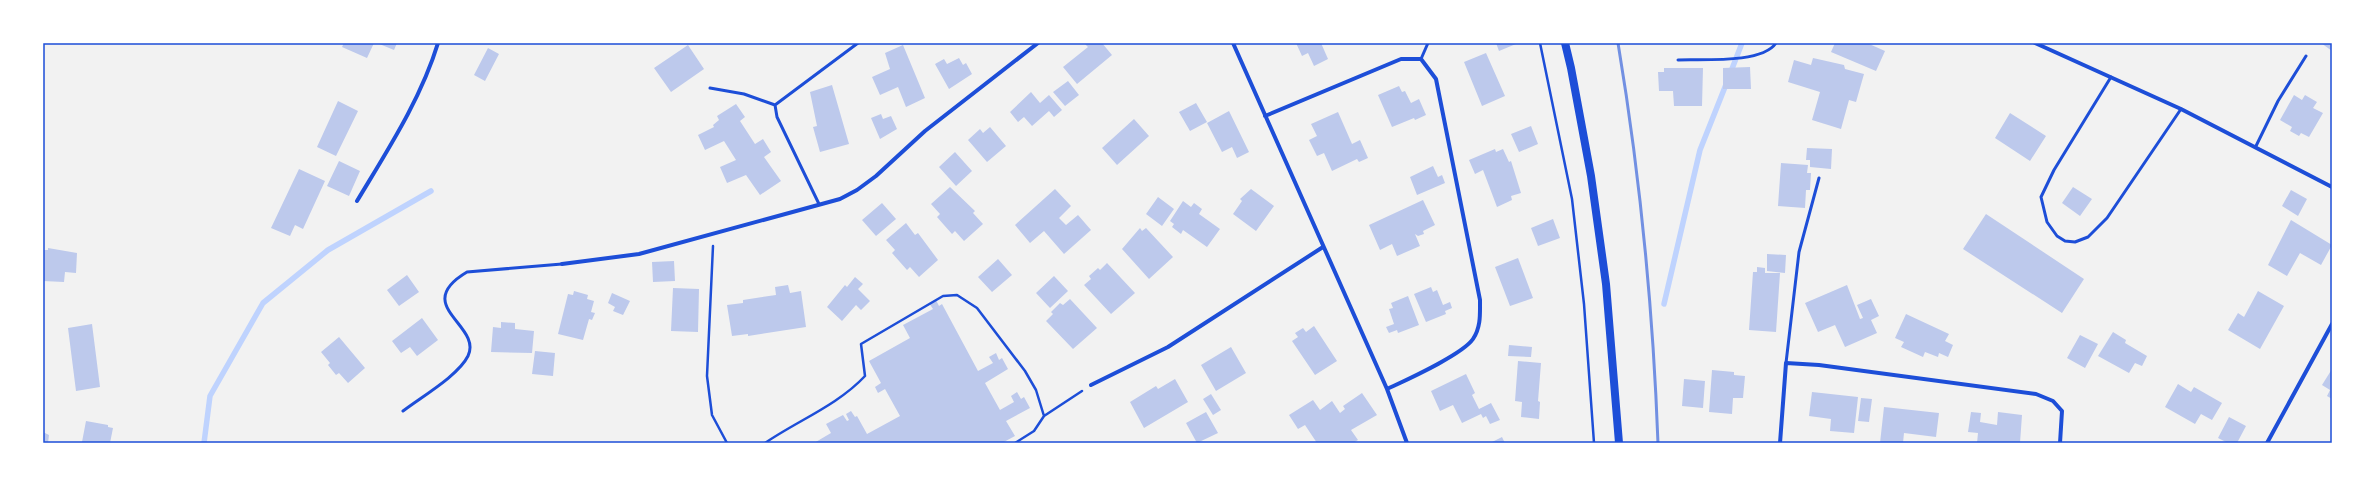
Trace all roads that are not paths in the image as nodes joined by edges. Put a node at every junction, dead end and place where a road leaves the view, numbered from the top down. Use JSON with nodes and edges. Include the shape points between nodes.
{"nodes":[{"id":1,"x":438,"y":43,"type":"edge"},
{"id":2,"x":858,"y":43,"type":"edge"},
{"id":3,"x":1038,"y":43,"type":"edge"},
{"id":4,"x":1233,"y":43,"type":"edge"},
{"id":5,"x":1428,"y":43,"type":"edge"},
{"id":6,"x":1565,"y":43,"type":"edge"},
{"id":7,"x":1776,"y":43,"type":"edge"},
{"id":8,"x":2035,"y":43,"type":"edge"},
{"id":9,"x":2306,"y":56,"type":"dead end"},
{"id":10,"x":1421,"y":59,"type":"junction"},
{"id":11,"x":1678,"y":60,"type":"dead end"},
{"id":12,"x":2111,"y":76,"type":"junction"},
{"id":13,"x":710,"y":88,"type":"dead end"},
{"id":14,"x":775,"y":105,"type":"junction"},
{"id":15,"x":2181,"y":109,"type":"junction"},
{"id":16,"x":1265,"y":116,"type":"junction"},
{"id":17,"x":2256,"y":146,"type":"junction"},
{"id":18,"x":1819,"y":178,"type":"dead end"},
{"id":19,"x":2332,"y":187,"type":"edge"},
{"id":20,"x":357,"y":201,"type":"dead end"},
{"id":21,"x":819,"y":204,"type":"junction"},
{"id":22,"x":1323,"y":247,"type":"junction"},
{"id":23,"x":562,"y":264,"type":"joint"},
{"id":24,"x":2332,"y":324,"type":"edge"},
{"id":25,"x":1786,"y":364,"type":"junction"},
{"id":26,"x":1091,"y":385,"type":"road end"},
{"id":27,"x":1386,"y":389,"type":"junction"},
{"id":28,"x":403,"y":411,"type":"dead end"},
{"id":29,"x":1407,"y":443,"type":"edge"},
{"id":30,"x":1619,"y":443,"type":"edge"},
{"id":31,"x":1780,"y":443,"type":"edge"},
{"id":32,"x":2060,"y":443,"type":"edge"},
{"id":33,"x":2267,"y":443,"type":"edge"}],
"edges":[{"from":1,"to":20,"type":"street","via":[[402,124]]},
{"from":2,"to":14,"type":"lane"},
{"from":3,"to":21,"type":"street","via":[[925,131],[857,190],[840,199]]},
{"from":4,"to":16,"type":"street"},
{"from":5,"to":10,"type":"lane"},
{"from":6,"to":30,"type":"main road","via":[[1591,176],[1606,284]]},
{"from":7,"to":11,"type":"lane","via":[[1765,53],[1752,57]]},
{"from":8,"to":12,"type":"street"},
{"from":9,"to":17,"type":"lane","via":[[2278,101]]},
{"from":10,"to":16,"type":"street","via":[[1401,59]]},
{"from":10,"to":27,"type":"street","via":[[1436,79],[1480,300],[1480,323],[1472,340],[1459,351]]},
{"from":12,"to":15,"type":"street"},
{"from":12,"to":15,"type":"lane","via":[[2054,170],[2041,197],[2047,222],[2057,236],[2066,241],[2075,242],[2088,237],[2107,218]]},
{"from":13,"to":14,"type":"lane","via":[[744,94]]},
{"from":14,"to":21,"type":"lane","via":[[777,117]]},
{"from":15,"to":17,"type":"street"},
{"from":16,"to":22,"type":"street"},
{"from":17,"to":19,"type":"street"},
{"from":18,"to":25,"type":"lane","via":[[1799,252]]},
{"from":21,"to":23,"type":"street","via":[[638,254]]},
{"from":22,"to":26,"type":"street","via":[[1168,347]]},
{"from":22,"to":27,"type":"street"},
{"from":23,"to":28,"type":"lane","via":[[466,272],[455,280],[445,294],[445,307],[469,340],[468,355],[456,370]]},
{"from":24,"to":33,"type":"street"},
{"from":25,"to":31,"type":"street"},
{"from":25,"to":32,"type":"street","via":[[1819,365],[2036,394],[2053,401],[2062,411]]},
{"from":27,"to":29,"type":"street"}]}
